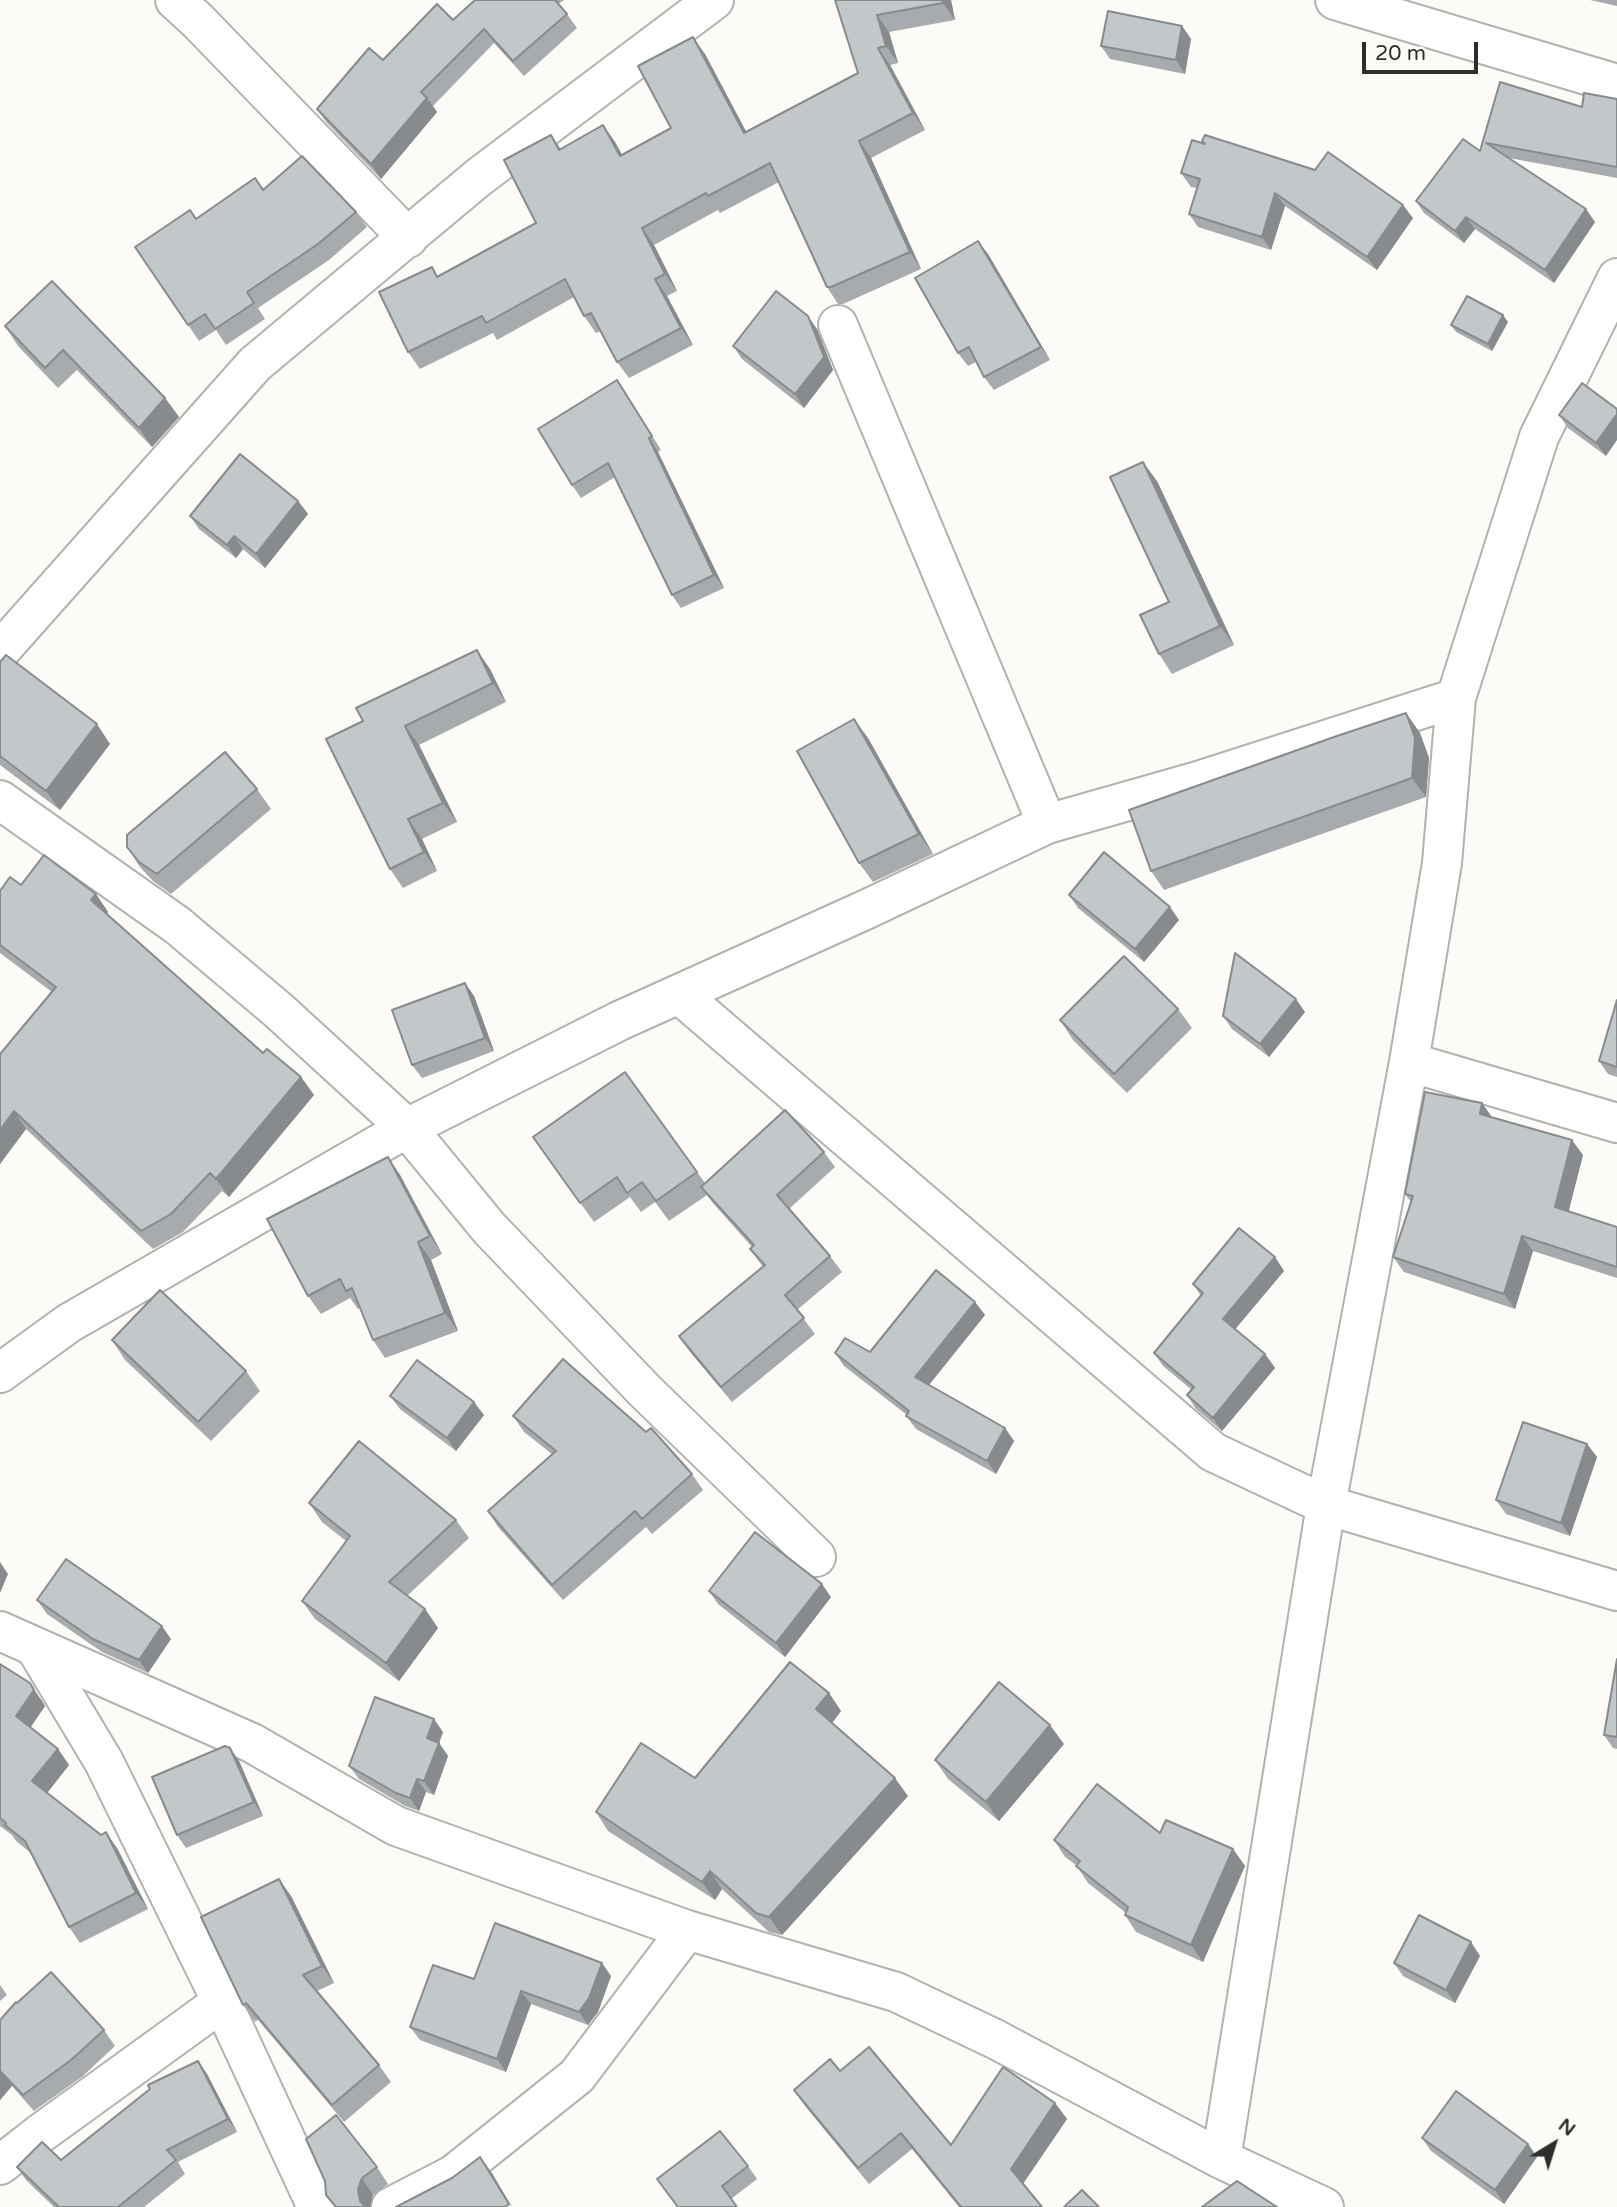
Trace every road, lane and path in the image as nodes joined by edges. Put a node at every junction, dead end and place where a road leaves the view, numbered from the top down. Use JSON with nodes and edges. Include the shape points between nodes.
{"nodes":[{"id":1,"x":174,"y":0,"type":"edge"},
{"id":2,"x":714,"y":0,"type":"edge"},
{"id":3,"x":1335,"y":0,"type":"edge"},
{"id":4,"x":1617,"y":84,"type":"edge"},
{"id":5,"x":408,"y":238,"type":"junction"},
{"id":6,"x":1617,"y":278,"type":"edge"},
{"id":7,"x":838,"y":325,"type":"dead end"},
{"id":8,"x":0,"y":651,"type":"edge"},
{"id":9,"x":1456,"y":698,"type":"junction"},
{"id":10,"x":0,"y":800,"type":"edge"},
{"id":11,"x":1047,"y":824,"type":"junction"},
{"id":12,"x":679,"y":994,"type":"junction"},
{"id":13,"x":1409,"y":1062,"type":"junction"},
{"id":14,"x":1617,"y":1123,"type":"edge"},
{"id":15,"x":407,"y":1128,"type":"junction"},
{"id":16,"x":0,"y":1373,"type":"edge"},
{"id":17,"x":1326,"y":1505,"type":"junction"},
{"id":18,"x":816,"y":1558,"type":"dead end"},
{"id":19,"x":1617,"y":1591,"type":"edge"},
{"id":20,"x":0,"y":1631,"type":"edge"},
{"id":21,"x":35,"y":1647,"type":"junction"},
{"id":22,"x":687,"y":1930,"type":"junction"},
{"id":23,"x":222,"y":2002,"type":"junction"},
{"id":24,"x":1221,"y":2160,"type":"junction"},
{"id":25,"x":0,"y":2165,"type":"edge"},
{"id":26,"x":317,"y":2207,"type":"edge"},
{"id":27,"x":391,"y":2207,"type":"edge"},
{"id":28,"x":1324,"y":2207,"type":"edge"}],
"edges":[{"from":1,"to":5,"type":"street"},
{"from":2,"to":5,"type":"street","via":[[479,177]]},
{"from":3,"to":4,"type":"street"},
{"from":5,"to":8,"type":"street","via":[[255,364]]},
{"from":6,"to":9,"type":"street","via":[[1539,437]]},
{"from":7,"to":11,"type":"street"},
{"from":9,"to":11,"type":"street"},
{"from":9,"to":13,"type":"street","via":[[1442,863]]},
{"from":10,"to":15,"type":"street","via":[[177,925]]},
{"from":11,"to":12,"type":"street"},
{"from":12,"to":15,"type":"street"},
{"from":12,"to":17,"type":"street","via":[[1213,1452]]},
{"from":13,"to":14,"type":"street"},
{"from":13,"to":17,"type":"street"},
{"from":15,"to":16,"type":"street","via":[[69,1323]]},
{"from":15,"to":18,"type":"street","via":[[498,1237]]},
{"from":17,"to":19,"type":"street"},
{"from":17,"to":24,"type":"street"},
{"from":20,"to":21,"type":"street"},
{"from":21,"to":22,"type":"street","via":[[251,1743],[396,1826]]},
{"from":21,"to":23,"type":"street","via":[[104,1762]]},
{"from":22,"to":24,"type":"street","via":[[896,1992],[995,2039]]},
{"from":22,"to":27,"type":"street","via":[[577,2076],[453,2175]]},
{"from":23,"to":25,"type":"street"},
{"from":23,"to":26,"type":"street"},
{"from":24,"to":28,"type":"street"}]}
